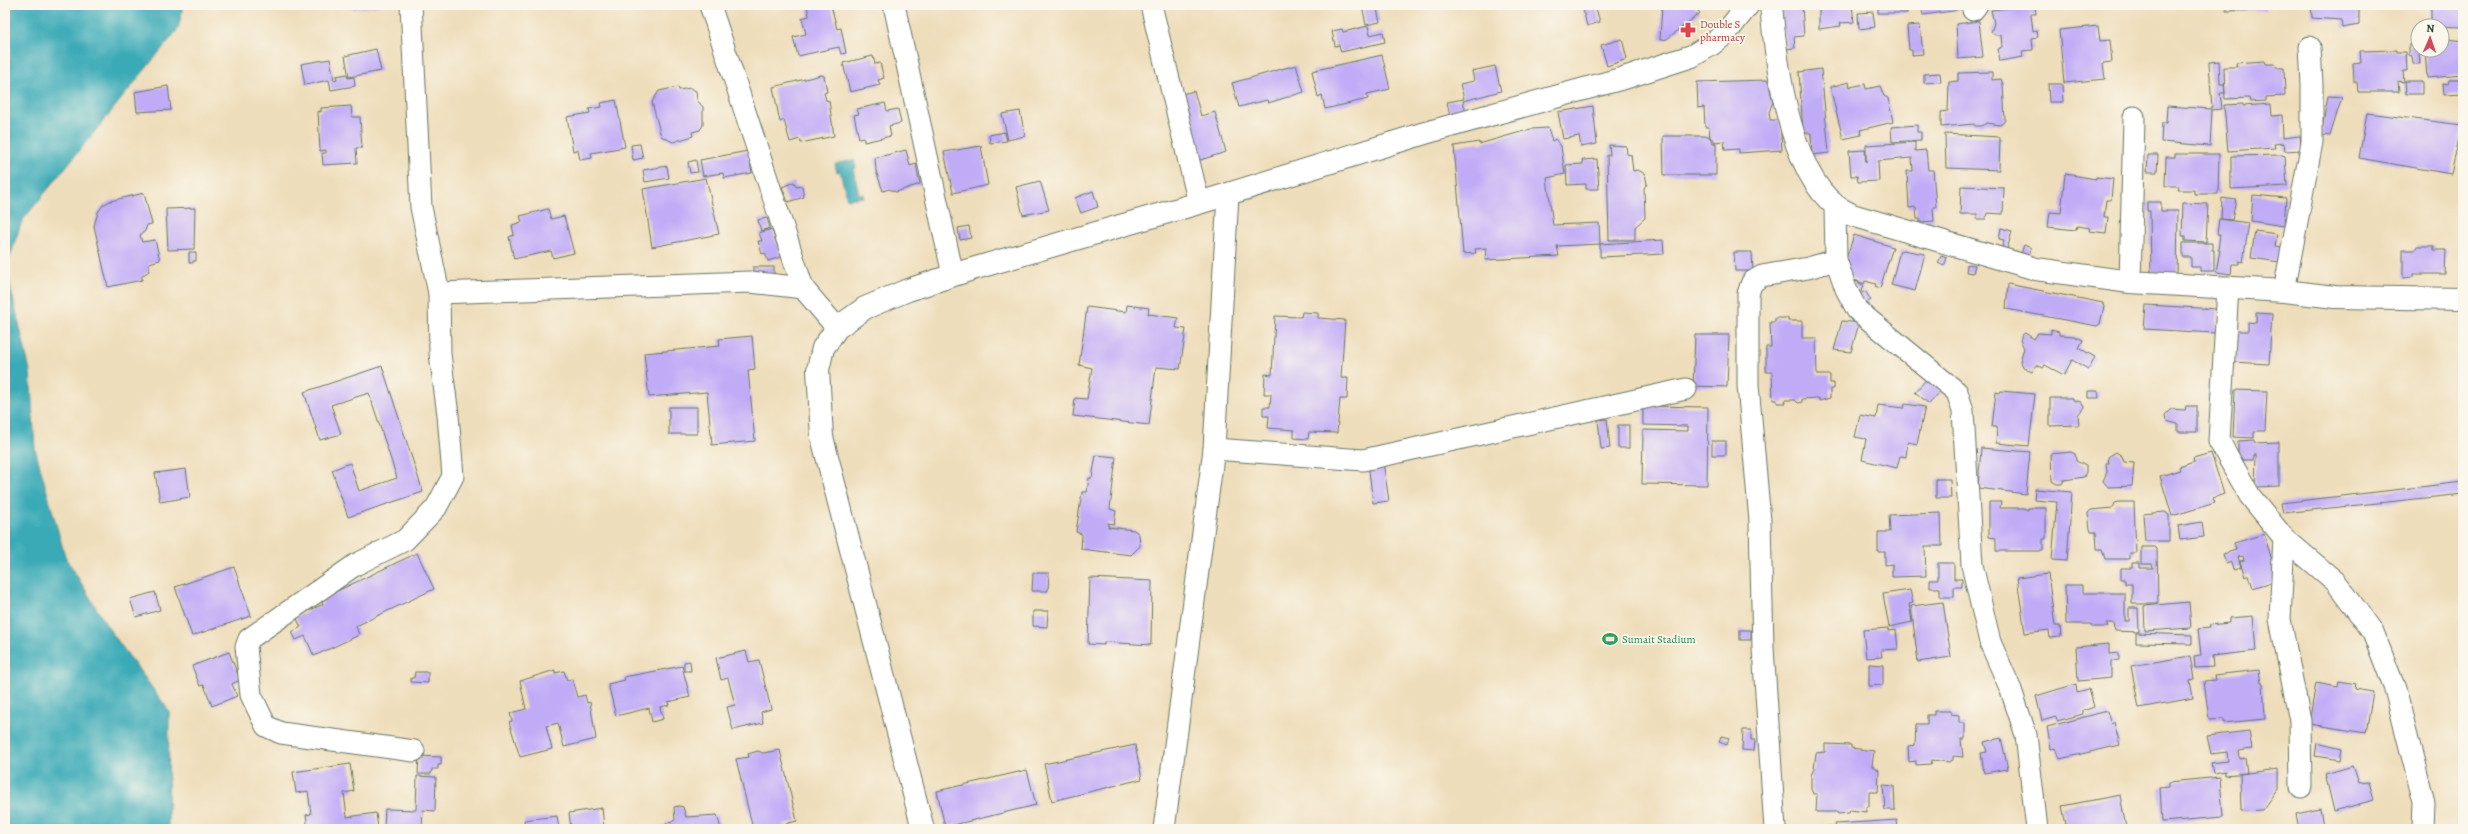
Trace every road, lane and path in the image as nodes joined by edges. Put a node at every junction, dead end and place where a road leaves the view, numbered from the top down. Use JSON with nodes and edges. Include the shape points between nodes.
{"nodes":[{"id":1,"x":411,"y":5,"type":"edge"},
{"id":2,"x":894,"y":5,"type":"edge"},
{"id":3,"x":1151,"y":5,"type":"edge"},
{"id":4,"x":1748,"y":5,"type":"edge"},
{"id":5,"x":1771,"y":5,"type":"edge"},
{"id":6,"x":715,"y":6,"type":"edge"},
{"id":7,"x":2310,"y":48,"type":"dead end"},
{"id":8,"x":2134,"y":117,"type":"dead end"},
{"id":9,"x":1228,"y":194,"type":"junction"},
{"id":10,"x":1199,"y":203,"type":"junction"},
{"id":11,"x":1835,"y":206,"type":"junction"},
{"id":12,"x":1836,"y":260,"type":"junction"},
{"id":13,"x":953,"y":275,"type":"junction"},
{"id":14,"x":2130,"y":282,"type":"junction"},
{"id":15,"x":2228,"y":287,"type":"junction"},
{"id":16,"x":803,"y":288,"type":"junction"},
{"id":17,"x":2284,"y":291,"type":"junction"},
{"id":18,"x":440,"y":293,"type":"junction"},
{"id":19,"x":2463,"y":299,"type":"edge"},
{"id":20,"x":836,"y":328,"type":"junction"},
{"id":21,"x":1686,"y":389,"type":"dead end"},
{"id":22,"x":1214,"y":449,"type":"junction"},
{"id":23,"x":2284,"y":538,"type":"junction"},
{"id":24,"x":414,"y":751,"type":"dead end"},
{"id":25,"x":2301,"y":787,"type":"dead end"},
{"id":26,"x":923,"y":829,"type":"edge"},
{"id":27,"x":1164,"y":829,"type":"edge"},
{"id":28,"x":1775,"y":829,"type":"edge"},
{"id":29,"x":2037,"y":829,"type":"edge"},
{"id":30,"x":2423,"y":829,"type":"edge"}],
"edges":[{"from":1,"to":18,"type":"street","via":[[421,207]]},
{"from":2,"to":13,"type":"street"},
{"from":3,"to":10,"type":"street"},
{"from":4,"to":9,"type":"street","via":[[1725,34],[1692,56],[1624,78],[1424,132]]},
{"from":5,"to":11,"type":"street","via":[[1789,123],[1806,166]]},
{"from":6,"to":16,"type":"street"},
{"from":7,"to":17,"type":"street","via":[[2312,142]]},
{"from":8,"to":14,"type":"street"},
{"from":9,"to":10,"type":"street"},
{"from":9,"to":22,"type":"street"},
{"from":10,"to":13,"type":"street"},
{"from":11,"to":12,"type":"street"},
{"from":11,"to":14,"type":"street","via":[[1852,215],[2036,269]]},
{"from":12,"to":28,"type":"street","via":[[1762,276],[1752,282],[1748,294],[1748,385],[1760,521],[1763,648]]},
{"from":12,"to":29,"type":"street","via":[[1846,289],[1857,310],[1957,392],[1963,411],[1972,565],[1990,642],[2011,690],[2026,735]]},
{"from":13,"to":20,"type":"street","via":[[865,308]]},
{"from":14,"to":15,"type":"street"},
{"from":15,"to":17,"type":"street"},
{"from":15,"to":23,"type":"street","via":[[2218,441],[2250,496]]},
{"from":16,"to":18,"type":"street","via":[[750,282]]},
{"from":16,"to":20,"type":"street"},
{"from":17,"to":19,"type":"street","via":[[2335,297]]},
{"from":18,"to":24,"type":"street","via":[[440,354],[453,476],[436,508],[405,540],[355,565],[249,639],[246,647],[251,695],[266,726],[281,733]]},
{"from":20,"to":26,"type":"street","via":[[823,348],[818,370],[822,437]]},
{"from":21,"to":22,"type":"street","via":[[1363,460]]},
{"from":22,"to":27,"type":"street"},
{"from":23,"to":25,"type":"street","via":[[2280,619],[2300,721]]},
{"from":23,"to":30,"type":"street","via":[[2336,582],[2373,632],[2395,688],[2424,802]]}]}
